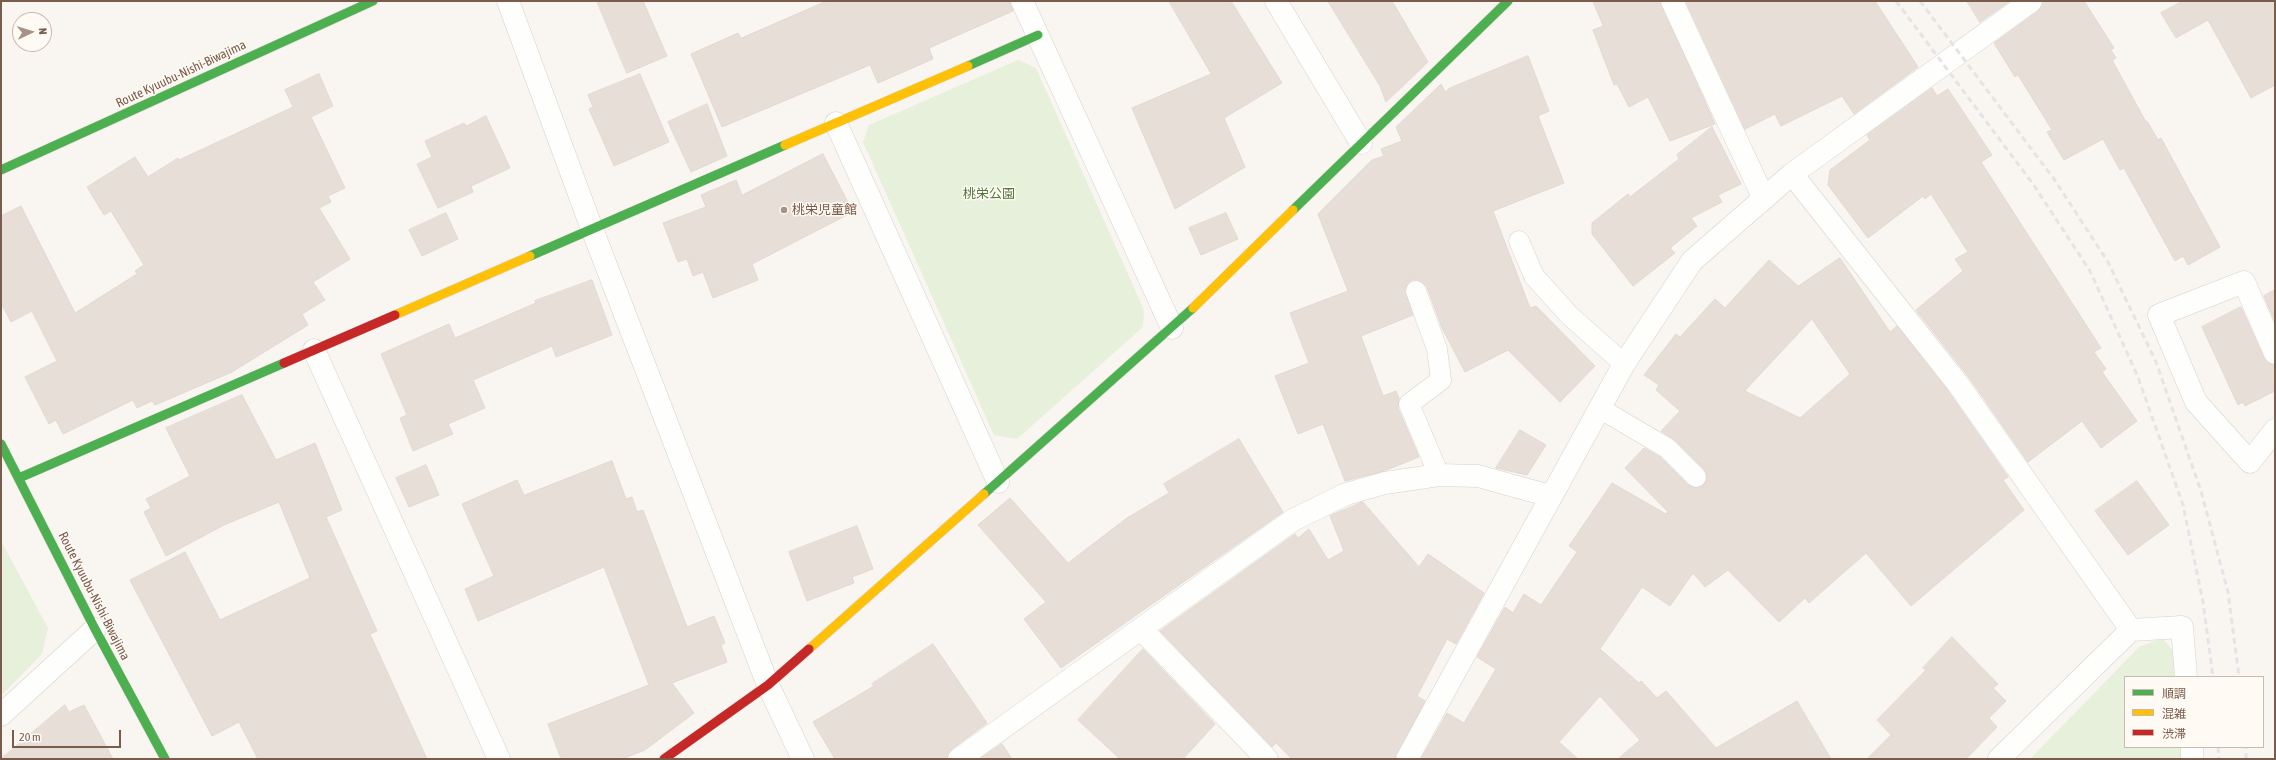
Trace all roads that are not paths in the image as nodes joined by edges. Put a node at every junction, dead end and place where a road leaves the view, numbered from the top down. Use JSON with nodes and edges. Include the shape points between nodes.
{"nodes":[{"id":1,"x":373,"y":1,"type":"edge"},
{"id":2,"x":508,"y":1,"type":"edge"},
{"id":3,"x":1022,"y":1,"type":"edge"},
{"id":4,"x":1276,"y":1,"type":"edge"},
{"id":5,"x":1508,"y":1,"type":"edge"},
{"id":6,"x":1672,"y":1,"type":"edge"},
{"id":7,"x":2030,"y":1,"type":"edge"},
{"id":8,"x":1038,"y":35,"type":"junction"},
{"id":9,"x":836,"y":123,"type":"junction"},
{"id":10,"x":1361,"y":143,"type":"junction"},
{"id":11,"x":1,"y":170,"type":"edge"},
{"id":12,"x":1792,"y":174,"type":"junction"},
{"id":13,"x":1764,"y":199,"type":"junction"},
{"id":14,"x":592,"y":229,"type":"junction"},
{"id":15,"x":1519,"y":241,"type":"dead end"},
{"id":16,"x":1416,"y":291,"type":"dead end"},
{"id":17,"x":1172,"y":328,"type":"junction"},
{"id":18,"x":314,"y":350,"type":"junction"},
{"id":19,"x":2275,"y":353,"type":"edge"},
{"id":20,"x":1624,"y":364,"type":"junction"},
{"id":21,"x":1599,"y":408,"type":"junction"},
{"id":22,"x":2275,"y":430,"type":"edge"},
{"id":23,"x":1,"y":444,"type":"edge"},
{"id":24,"x":1439,"y":475,"type":"junction"},
{"id":25,"x":1696,"y":477,"type":"dead end"},
{"id":26,"x":19,"y":478,"type":"junction"},
{"id":27,"x":998,"y":482,"type":"junction"},
{"id":28,"x":1550,"y":496,"type":"junction"},
{"id":29,"x":95,"y":629,"type":"junction"},
{"id":30,"x":1141,"y":629,"type":"junction"},
{"id":31,"x":2131,"y":630,"type":"junction"},
{"id":32,"x":2186,"y":676,"type":"edge"},
{"id":33,"x":768,"y":685,"type":"junction"},
{"id":34,"x":1,"y":715,"type":"edge"},
{"id":35,"x":2192,"y":748,"type":"edge"},
{"id":36,"x":165,"y":759,"type":"edge"},
{"id":37,"x":499,"y":759,"type":"edge"},
{"id":38,"x":664,"y":759,"type":"edge"},
{"id":39,"x":803,"y":759,"type":"edge"},
{"id":40,"x":960,"y":759,"type":"edge"},
{"id":41,"x":1267,"y":759,"type":"edge"},
{"id":42,"x":1407,"y":759,"type":"edge"},
{"id":43,"x":1999,"y":759,"type":"edge"},
{"id":44,"x":2192,"y":759,"type":"edge"}],
"edges":[{"from":1,"to":11,"type":"street","name":"Route Kyuubu-Nishi-Biwajima"},
{"from":2,"to":14,"type":"street"},
{"from":3,"to":8,"type":"street"},
{"from":4,"to":10,"type":"street"},
{"from":5,"to":10,"type":"street"},
{"from":6,"to":13,"type":"street"},
{"from":7,"to":12,"type":"street"},
{"from":8,"to":9,"type":"street"},
{"from":8,"to":17,"type":"street"},
{"from":9,"to":14,"type":"street"},
{"from":9,"to":27,"type":"street"},
{"from":10,"to":17,"type":"street"},
{"from":12,"to":13,"type":"street"},
{"from":12,"to":31,"type":"street","via":[[1958,384]]},
{"from":13,"to":20,"type":"street","via":[[1692,261]]},
{"from":14,"to":18,"type":"street"},
{"from":14,"to":33,"type":"street"},
{"from":15,"to":20,"type":"lane","via":[[1534,276],[1569,315]]},
{"from":16,"to":24,"type":"lane","via":[[1437,349],[1440,380],[1409,404]]},
{"from":17,"to":27,"type":"street"},
{"from":18,"to":26,"type":"street"},
{"from":18,"to":37,"type":"street"},
{"from":19,"to":22,"type":"street","via":[[2244,282],[2159,315],[2196,402],[2250,462]]},
{"from":20,"to":21,"type":"street"},
{"from":21,"to":25,"type":"lane","via":[[1667,448]]},
{"from":21,"to":28,"type":"street"},
{"from":23,"to":26,"type":"street","name":"Route Kyuubu-Nishi-Biwajima"},
{"from":24,"to":28,"type":"street","via":[[1478,476]]},
{"from":24,"to":30,"type":"street","via":[[1385,483],[1346,494],[1293,520]]},
{"from":26,"to":29,"type":"street","name":"Route Kyuubu-Nishi-Biwajima"},
{"from":27,"to":33,"type":"street"},
{"from":28,"to":42,"type":"street"},
{"from":29,"to":34,"type":"street"},
{"from":29,"to":36,"type":"street","name":"Route Kyuubu-Nishi-Biwajima"},
{"from":30,"to":40,"type":"street"},
{"from":30,"to":41,"type":"street"},
{"from":31,"to":32,"type":"street","via":[[2182,627]]},
{"from":31,"to":43,"type":"street"},
{"from":33,"to":38,"type":"street"},
{"from":33,"to":39,"type":"street"},
{"from":35,"to":44,"type":"street"}]}
